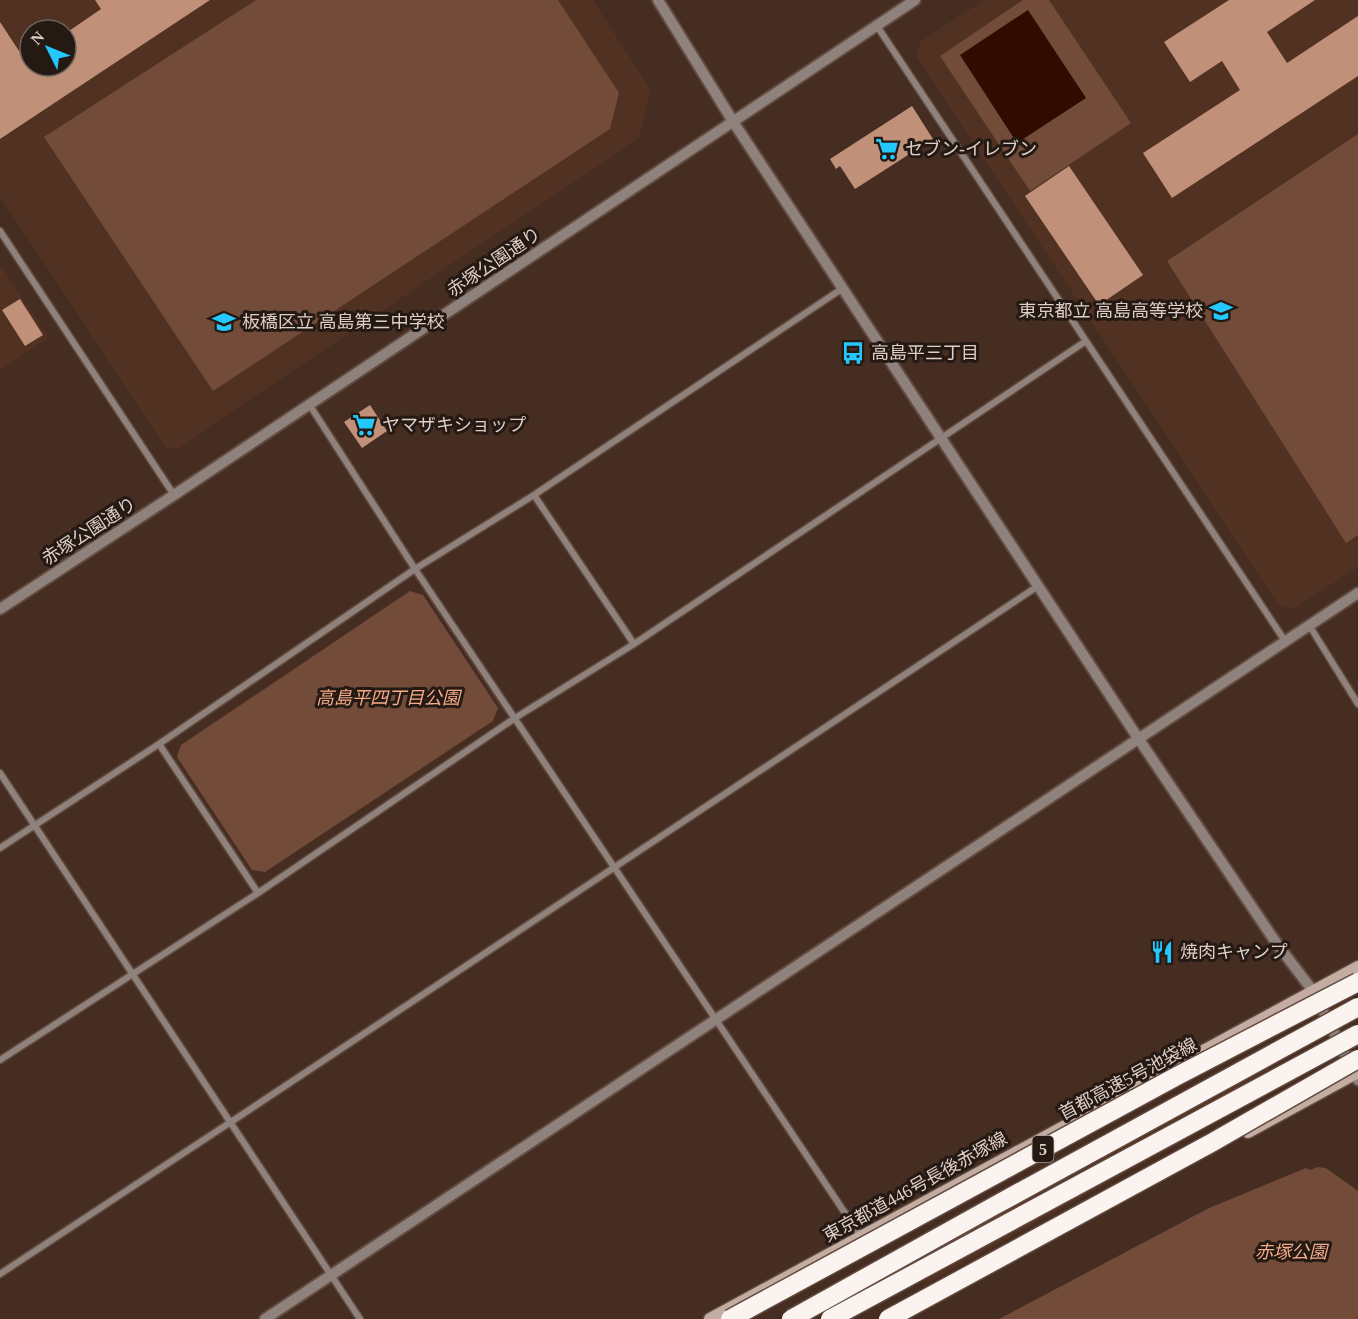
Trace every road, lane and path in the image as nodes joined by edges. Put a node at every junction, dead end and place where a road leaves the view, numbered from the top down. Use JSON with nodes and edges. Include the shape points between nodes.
{"nodes":[{"id":1,"x":658,"y":0,"type":"edge"},
{"id":2,"x":915,"y":0,"type":"edge"},
{"id":3,"x":877,"y":26,"type":"junction"},
{"id":4,"x":734,"y":123,"type":"junction"},
{"id":5,"x":0,"y":231,"type":"edge"},
{"id":6,"x":843,"y":288,"type":"junction"},
{"id":7,"x":1086,"y":341,"type":"junction"},
{"id":8,"x":309,"y":404,"type":"junction"},
{"id":9,"x":941,"y":438,"type":"junction"},
{"id":10,"x":174,"y":495,"type":"junction"},
{"id":11,"x":534,"y":495,"type":"junction"},
{"id":12,"x":416,"y":569,"type":"junction"},
{"id":13,"x":1039,"y":586,"type":"junction"},
{"id":14,"x":1358,"y":593,"type":"edge"},
{"id":15,"x":0,"y":609,"type":"edge"},
{"id":16,"x":1309,"y":625,"type":"junction"},
{"id":17,"x":1286,"y":641,"type":"junction"},
{"id":18,"x":634,"y":644,"type":"junction"},
{"id":19,"x":1358,"y":704,"type":"edge"},
{"id":20,"x":515,"y":718,"type":"junction"},
{"id":21,"x":1138,"y":738,"type":"junction"},
{"id":22,"x":159,"y":744,"type":"junction"},
{"id":23,"x":0,"y":773,"type":"edge"},
{"id":24,"x":35,"y":825,"type":"junction"},
{"id":25,"x":0,"y":848,"type":"edge"},
{"id":26,"x":614,"y":867,"type":"junction"},
{"id":27,"x":258,"y":893,"type":"junction"},
{"id":28,"x":1358,"y":967,"type":"edge"},
{"id":29,"x":132,"y":974,"type":"junction"},
{"id":30,"x":1358,"y":982,"type":"edge"},
{"id":31,"x":1313,"y":991,"type":"junction"},
{"id":32,"x":1358,"y":1007,"type":"edge"},
{"id":33,"x":715,"y":1018,"type":"junction"},
{"id":34,"x":1358,"y":1034,"type":"edge"},
{"id":35,"x":0,"y":1060,"type":"edge"},
{"id":36,"x":1357,"y":1071,"type":"edge"},
{"id":37,"x":231,"y":1123,"type":"junction"},
{"id":38,"x":861,"y":1237,"type":"junction"},
{"id":39,"x":0,"y":1274,"type":"edge"},
{"id":40,"x":332,"y":1275,"type":"junction"},
{"id":41,"x":265,"y":1319,"type":"edge"},
{"id":42,"x":360,"y":1319,"type":"edge"},
{"id":43,"x":710,"y":1319,"type":"edge"},
{"id":44,"x":730,"y":1319,"type":"edge"},
{"id":45,"x":791,"y":1319,"type":"edge"},
{"id":46,"x":831,"y":1319,"type":"edge"},
{"id":47,"x":888,"y":1319,"type":"edge"},
{"id":48,"x":905,"y":1319,"type":"edge"}],
"edges":[{"from":1,"to":4,"type":"street"},
{"from":2,"to":3,"type":"street","name":"赤塚公園通り"},
{"from":3,"to":4,"type":"street","name":"赤塚公園通り"},
{"from":3,"to":7,"type":"street"},
{"from":4,"to":6,"type":"street"},
{"from":4,"to":8,"type":"street","name":"赤塚公園通り"},
{"from":5,"to":10,"type":"street"},
{"from":6,"to":9,"type":"street"},
{"from":6,"to":11,"type":"street"},
{"from":7,"to":9,"type":"street"},
{"from":7,"to":17,"type":"street"},
{"from":8,"to":10,"type":"street","name":"赤塚公園通り"},
{"from":8,"to":12,"type":"street"},
{"from":9,"to":13,"type":"street"},
{"from":9,"to":18,"type":"street"},
{"from":10,"to":15,"type":"street","name":"赤塚公園通り"},
{"from":11,"to":12,"type":"street"},
{"from":11,"to":18,"type":"street"},
{"from":12,"to":20,"type":"street"},
{"from":12,"to":22,"type":"street"},
{"from":13,"to":21,"type":"street"},
{"from":13,"to":26,"type":"street"},
{"from":14,"to":16,"type":"street"},
{"from":16,"to":17,"type":"street"},
{"from":16,"to":19,"type":"street"},
{"from":17,"to":21,"type":"street"},
{"from":18,"to":20,"type":"street"},
{"from":20,"to":26,"type":"street"},
{"from":20,"to":27,"type":"street"},
{"from":21,"to":31,"type":"street"},
{"from":21,"to":33,"type":"street"},
{"from":22,"to":24,"type":"street"},
{"from":22,"to":27,"type":"street"},
{"from":23,"to":24,"type":"street"},
{"from":24,"to":25,"type":"street"},
{"from":24,"to":29,"type":"street"},
{"from":26,"to":33,"type":"street"},
{"from":26,"to":37,"type":"street"},
{"from":27,"to":29,"type":"street"},
{"from":28,"to":31,"type":"main road","name":"東京都道446号長後赤塚線"},
{"from":29,"to":35,"type":"street"},
{"from":29,"to":37,"type":"street"},
{"from":30,"to":44,"type":"highway","name":"首都高速5号池袋線","number":"5","bridge":true},
{"from":31,"to":36,"type":"street"},
{"from":31,"to":38,"type":"main road","name":"東京都道446号長後赤塚線"},
{"from":32,"to":45,"type":"highway","bridge":true},
{"from":33,"to":38,"type":"street"},
{"from":33,"to":40,"type":"street"},
{"from":34,"to":46,"type":"highway","bridge":true},
{"from":36,"to":47,"type":"highway","bridge":true,"via":[[1213,1142]]},
{"from":36,"to":48,"type":"main road"},
{"from":37,"to":39,"type":"street"},
{"from":37,"to":40,"type":"street"},
{"from":38,"to":43,"type":"main road","name":"東京都道446号長後赤塚線"},
{"from":40,"to":41,"type":"street"},
{"from":40,"to":42,"type":"street"}]}
